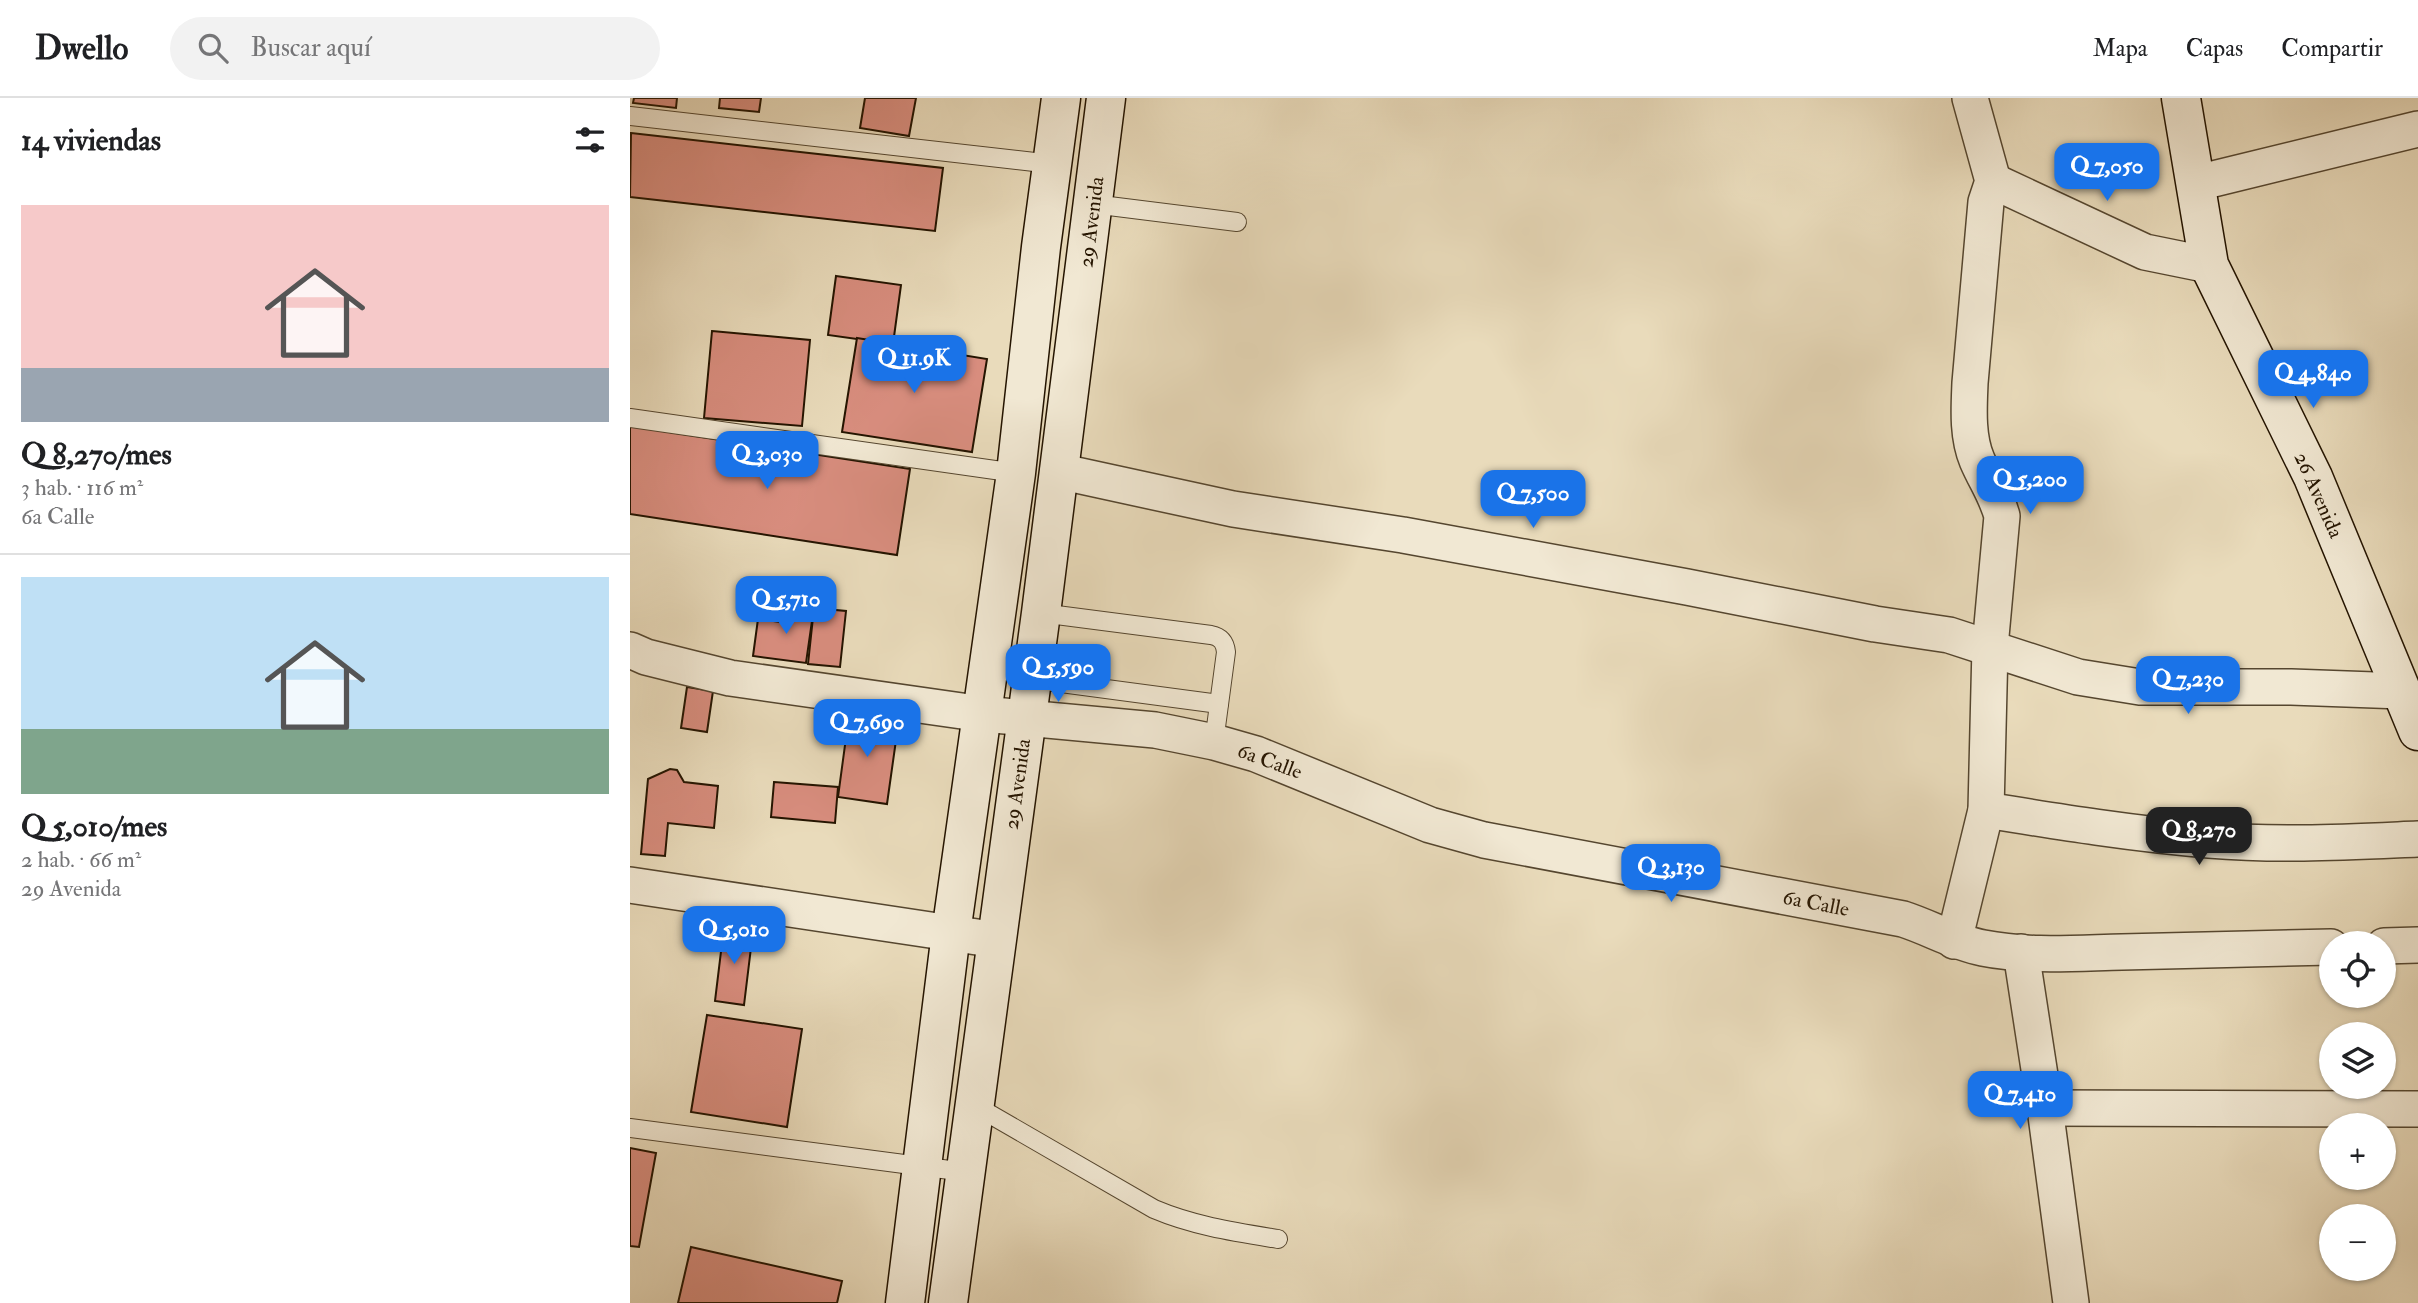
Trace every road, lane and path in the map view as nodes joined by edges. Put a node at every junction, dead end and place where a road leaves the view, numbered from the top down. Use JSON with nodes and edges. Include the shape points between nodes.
{"nodes":[{"id":1,"x":1061,"y":98,"type":"edge"},
{"id":2,"x":1106,"y":98,"type":"edge"},
{"id":3,"x":1970,"y":98,"type":"edge"},
{"id":4,"x":2181,"y":98,"type":"edge"},
{"id":5,"x":630,"y":116,"type":"edge"},
{"id":6,"x":2418,"y":129,"type":"edge"},
{"id":7,"x":1052,"y":164,"type":"junction"},
{"id":8,"x":1993,"y":181,"type":"junction"},
{"id":9,"x":2197,"y":183,"type":"junction"},
{"id":10,"x":1093,"y":204,"type":"junction"},
{"id":11,"x":1237,"y":222,"type":"dead end"},
{"id":12,"x":2210,"y":265,"type":"junction"},
{"id":13,"x":630,"y":418,"type":"edge"},
{"id":14,"x":1058,"y":471,"type":"junction"},
{"id":15,"x":1016,"y":473,"type":"junction"},
{"id":16,"x":1041,"y":613,"type":"junction"},
{"id":17,"x":1990,"y":647,"type":"junction"},
{"id":18,"x":630,"y":650,"type":"edge"},
{"id":19,"x":1031,"y":679,"type":"junction"},
{"id":20,"x":2402,"y":691,"type":"junction"},
{"id":21,"x":1219,"y":704,"type":"junction"},
{"id":22,"x":982,"y":714,"type":"junction"},
{"id":23,"x":1026,"y":718,"type":"junction"},
{"id":24,"x":2418,"y":731,"type":"edge"},
{"id":25,"x":1214,"y":742,"type":"junction"},
{"id":26,"x":1986,"y":810,"type":"junction"},
{"id":27,"x":2418,"y":839,"type":"edge"},
{"id":28,"x":630,"y":885,"type":"edge"},
{"id":29,"x":951,"y":933,"type":"junction"},
{"id":30,"x":997,"y":940,"type":"junction"},
{"id":31,"x":1954,"y":941,"type":"junction"},
{"id":32,"x":2418,"y":945,"type":"edge"},
{"id":33,"x":2396,"y":946,"type":"edge"},
{"id":34,"x":2319,"y":947,"type":"edge"},
{"id":35,"x":2021,"y":952,"type":"junction"},
{"id":36,"x":974,"y":1105,"type":"junction"},
{"id":37,"x":2045,"y":1108,"type":"junction"},
{"id":38,"x":2418,"y":1109,"type":"edge"},
{"id":39,"x":630,"y":1128,"type":"edge"},
{"id":40,"x":923,"y":1166,"type":"junction"},
{"id":41,"x":965,"y":1172,"type":"junction"},
{"id":42,"x":1278,"y":1239,"type":"dead end"},
{"id":43,"x":905,"y":1303,"type":"edge"},
{"id":44,"x":948,"y":1303,"type":"edge"},
{"id":45,"x":2071,"y":1303,"type":"edge"}],
"edges":[{"from":1,"to":7,"type":"main road","name":"29 Avenida"},
{"from":2,"to":10,"type":"main road","name":"29 Avenida"},
{"from":3,"to":8,"type":"street"},
{"from":4,"to":9,"type":"main road","name":"26 Avenida"},
{"from":5,"to":7,"type":"lane"},
{"from":6,"to":9,"type":"street"},
{"from":7,"to":15,"type":"main road","name":"29 Avenida"},
{"from":8,"to":12,"type":"street","via":[[2145,253]]},
{"from":8,"to":17,"type":"street","via":[[1986,202],[1969,409],[1977,460],[2002,516]]},
{"from":9,"to":12,"type":"main road","name":"26 Avenida"},
{"from":10,"to":11,"type":"lane"},
{"from":10,"to":14,"type":"main road","name":"29 Avenida"},
{"from":12,"to":20,"type":"main road","name":"26 Avenida","via":[[2313,477]]},
{"from":13,"to":15,"type":"lane"},
{"from":14,"to":16,"type":"main road","name":"29 Avenida"},
{"from":14,"to":17,"type":"street","via":[[1233,509],[1403,535],[1949,635]]},
{"from":15,"to":22,"type":"main road","name":"29 Avenida"},
{"from":16,"to":19,"type":"main road","name":"29 Avenida"},
{"from":16,"to":21,"type":"lane","via":[[1216,636],[1226,652]]},
{"from":17,"to":20,"type":"street","via":[[2078,677],[2140,687]]},
{"from":17,"to":26,"type":"street"},
{"from":18,"to":22,"type":"street","name":"6a Calle","via":[[730,678]]},
{"from":19,"to":21,"type":"lane"},
{"from":19,"to":23,"type":"main road","name":"29 Avenida"},
{"from":20,"to":24,"type":"main road","name":"26 Avenida"},
{"from":21,"to":25,"type":"lane"},
{"from":22,"to":23,"type":"street","name":"6a Calle"},
{"from":22,"to":29,"type":"main road","name":"29 Avenida"},
{"from":23,"to":25,"type":"street","name":"6a Calle","via":[[1155,730]]},
{"from":23,"to":30,"type":"main road","name":"29 Avenida"},
{"from":25,"to":31,"type":"street","name":"6a Calle","via":[[1256,754],[1430,825],[1484,840],[1903,919]]},
{"from":26,"to":27,"type":"street","via":[[2210,840],[2306,844]]},
{"from":26,"to":31,"type":"street"},
{"from":28,"to":29,"type":"street"},
{"from":29,"to":30,"type":"street"},
{"from":29,"to":40,"type":"main road","name":"29 Avenida"},
{"from":30,"to":36,"type":"main road","name":"29 Avenida"},
{"from":31,"to":35,"type":"street","name":"6a Calle"},
{"from":32,"to":33,"type":"street"},
{"from":34,"to":35,"type":"street","name":"6a Calle"},
{"from":35,"to":37,"type":"street"},
{"from":36,"to":41,"type":"main road","name":"29 Avenida"},
{"from":36,"to":42,"type":"lane","via":[[1154,1209],[1212,1228]]},
{"from":37,"to":38,"type":"street"},
{"from":37,"to":45,"type":"street"},
{"from":39,"to":40,"type":"lane"},
{"from":40,"to":41,"type":"lane"},
{"from":40,"to":43,"type":"main road","name":"29 Avenida"},
{"from":41,"to":44,"type":"main road","name":"29 Avenida"}]}
